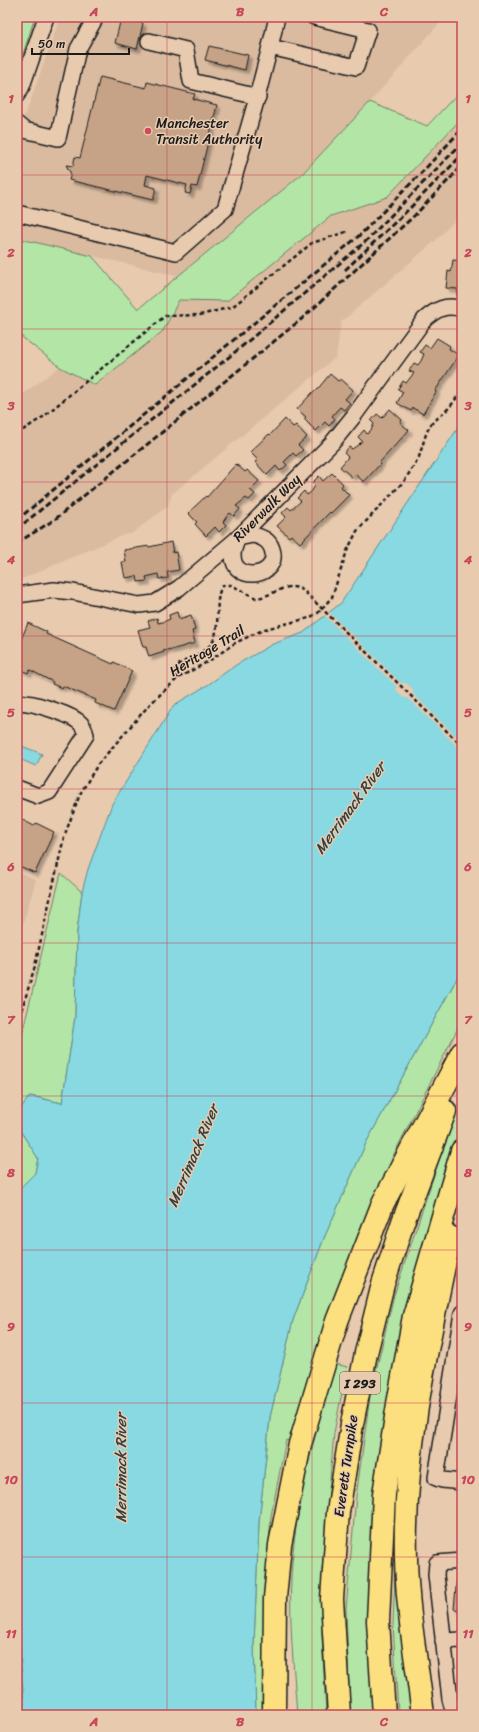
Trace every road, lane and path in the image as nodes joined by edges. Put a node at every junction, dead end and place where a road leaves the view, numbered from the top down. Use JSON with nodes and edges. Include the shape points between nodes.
{"nodes":[{"id":1,"x":46,"y":17,"type":"edge"},
{"id":2,"x":85,"y":17,"type":"edge"},
{"id":3,"x":96,"y":17,"type":"edge"},
{"id":4,"x":277,"y":17,"type":"edge"},
{"id":5,"x":314,"y":17,"type":"edge"},
{"id":6,"x":149,"y":41,"type":"dead end"},
{"id":7,"x":270,"y":47,"type":"junction"},
{"id":8,"x":78,"y":49,"type":"junction"},
{"id":9,"x":17,"y":95,"type":"edge"},
{"id":10,"x":258,"y":97,"type":"junction"},
{"id":11,"x":17,"y":124,"type":"edge"},
{"id":12,"x":17,"y":213,"type":"edge"},
{"id":13,"x":349,"y":231,"type":"dead end"},
{"id":14,"x":462,"y":309,"type":"edge"},
{"id":15,"x":462,"y":390,"type":"edge"},
{"id":16,"x":17,"y":434,"type":"edge"},
{"id":17,"x":17,"y":595,"type":"edge"},
{"id":18,"x":178,"y":678,"type":"junction"},
{"id":19,"x":17,"y":702,"type":"edge"},
{"id":20,"x":462,"y":746,"type":"edge"},
{"id":21,"x":17,"y":788,"type":"edge"},
{"id":22,"x":17,"y":1031,"type":"edge"},
{"id":23,"x":462,"y":1053,"type":"edge"},
{"id":24,"x":462,"y":1065,"type":"edge"},
{"id":25,"x":462,"y":1151,"type":"edge"},
{"id":26,"x":462,"y":1198,"type":"edge"},
{"id":27,"x":462,"y":1313,"type":"edge"},
{"id":28,"x":456,"y":1393,"type":"edge"},
{"id":29,"x":462,"y":1482,"type":"edge"},
{"id":30,"x":462,"y":1561,"type":"edge"},
{"id":31,"x":462,"y":1640,"type":"edge"},
{"id":32,"x":443,"y":1641,"type":"junction"},
{"id":33,"x":455,"y":1713,"type":"edge"},
{"id":34,"x":274,"y":1715,"type":"edge"},
{"id":35,"x":339,"y":1715,"type":"edge"},
{"id":36,"x":384,"y":1715,"type":"edge"},
{"id":37,"x":423,"y":1715,"type":"edge"}],
"edges":[{"from":1,"to":9,"type":"street"},
{"from":2,"to":8,"type":"street"},
{"from":3,"to":8,"type":"street"},
{"from":4,"to":7,"type":"street"},
{"from":5,"to":7,"type":"street","via":[[368,30],[356,67]]},
{"from":6,"to":10,"type":"street","via":[[186,50],[191,81]]},
{"from":7,"to":10,"type":"street"},
{"from":8,"to":11,"type":"street","via":[[58,138],[24,130]]},
{"from":10,"to":12,"type":"street","via":[[225,209],[176,252]]},
{"from":13,"to":16,"type":"path","via":[[312,243],[232,306],[200,315],[165,316],[43,417]]},
{"from":14,"to":17,"type":"street","name":"Riverwalk Way","via":[[442,307],[433,311],[332,443],[238,538],[179,588],[155,603],[139,605],[54,590]]},
{"from":15,"to":18,"type":"path","name":"Heritage Trail","via":[[450,407],[430,425],[420,457],[405,480],[357,531],[347,551],[332,597],[318,613],[309,618],[265,629],[235,643]]},
{"from":18,"to":20,"type":"path","bridge":true,"via":[[175,670],[177,666],[205,650],[213,641],[217,625],[219,590],[224,585],[231,585],[256,598],[291,587],[298,588]]},
{"from":18,"to":22,"type":"path","name":"Heritage Trail","via":[[150,704],[98,764],[80,794],[64,837],[35,966]]},
{"from":19,"to":21,"type":"street","via":[[37,704],[79,721],[86,736],[49,792],[38,796]]},
{"from":23,"to":34,"type":"highway","via":[[383,1203],[337,1321],[300,1444],[280,1545],[276,1590]]},
{"from":24,"to":35,"type":"highway","name":"Everett Turnpike","number":"I 293","via":[[403,1222],[383,1284],[352,1424],[338,1512],[332,1599]]},
{"from":25,"to":36,"type":"highway","number":"I 293","via":[[414,1316],[384,1494],[378,1621]]},
{"from":26,"to":37,"type":"highway","via":[[451,1236],[431,1331],[412,1439],[408,1486],[406,1558],[409,1615]]},
{"from":27,"to":28,"type":"street"},
{"from":28,"to":29,"type":"street","via":[[436,1478]]},
{"from":30,"to":32,"type":"street","via":[[437,1563]]},
{"from":31,"to":32,"type":"street"},
{"from":32,"to":33,"type":"street"}]}
